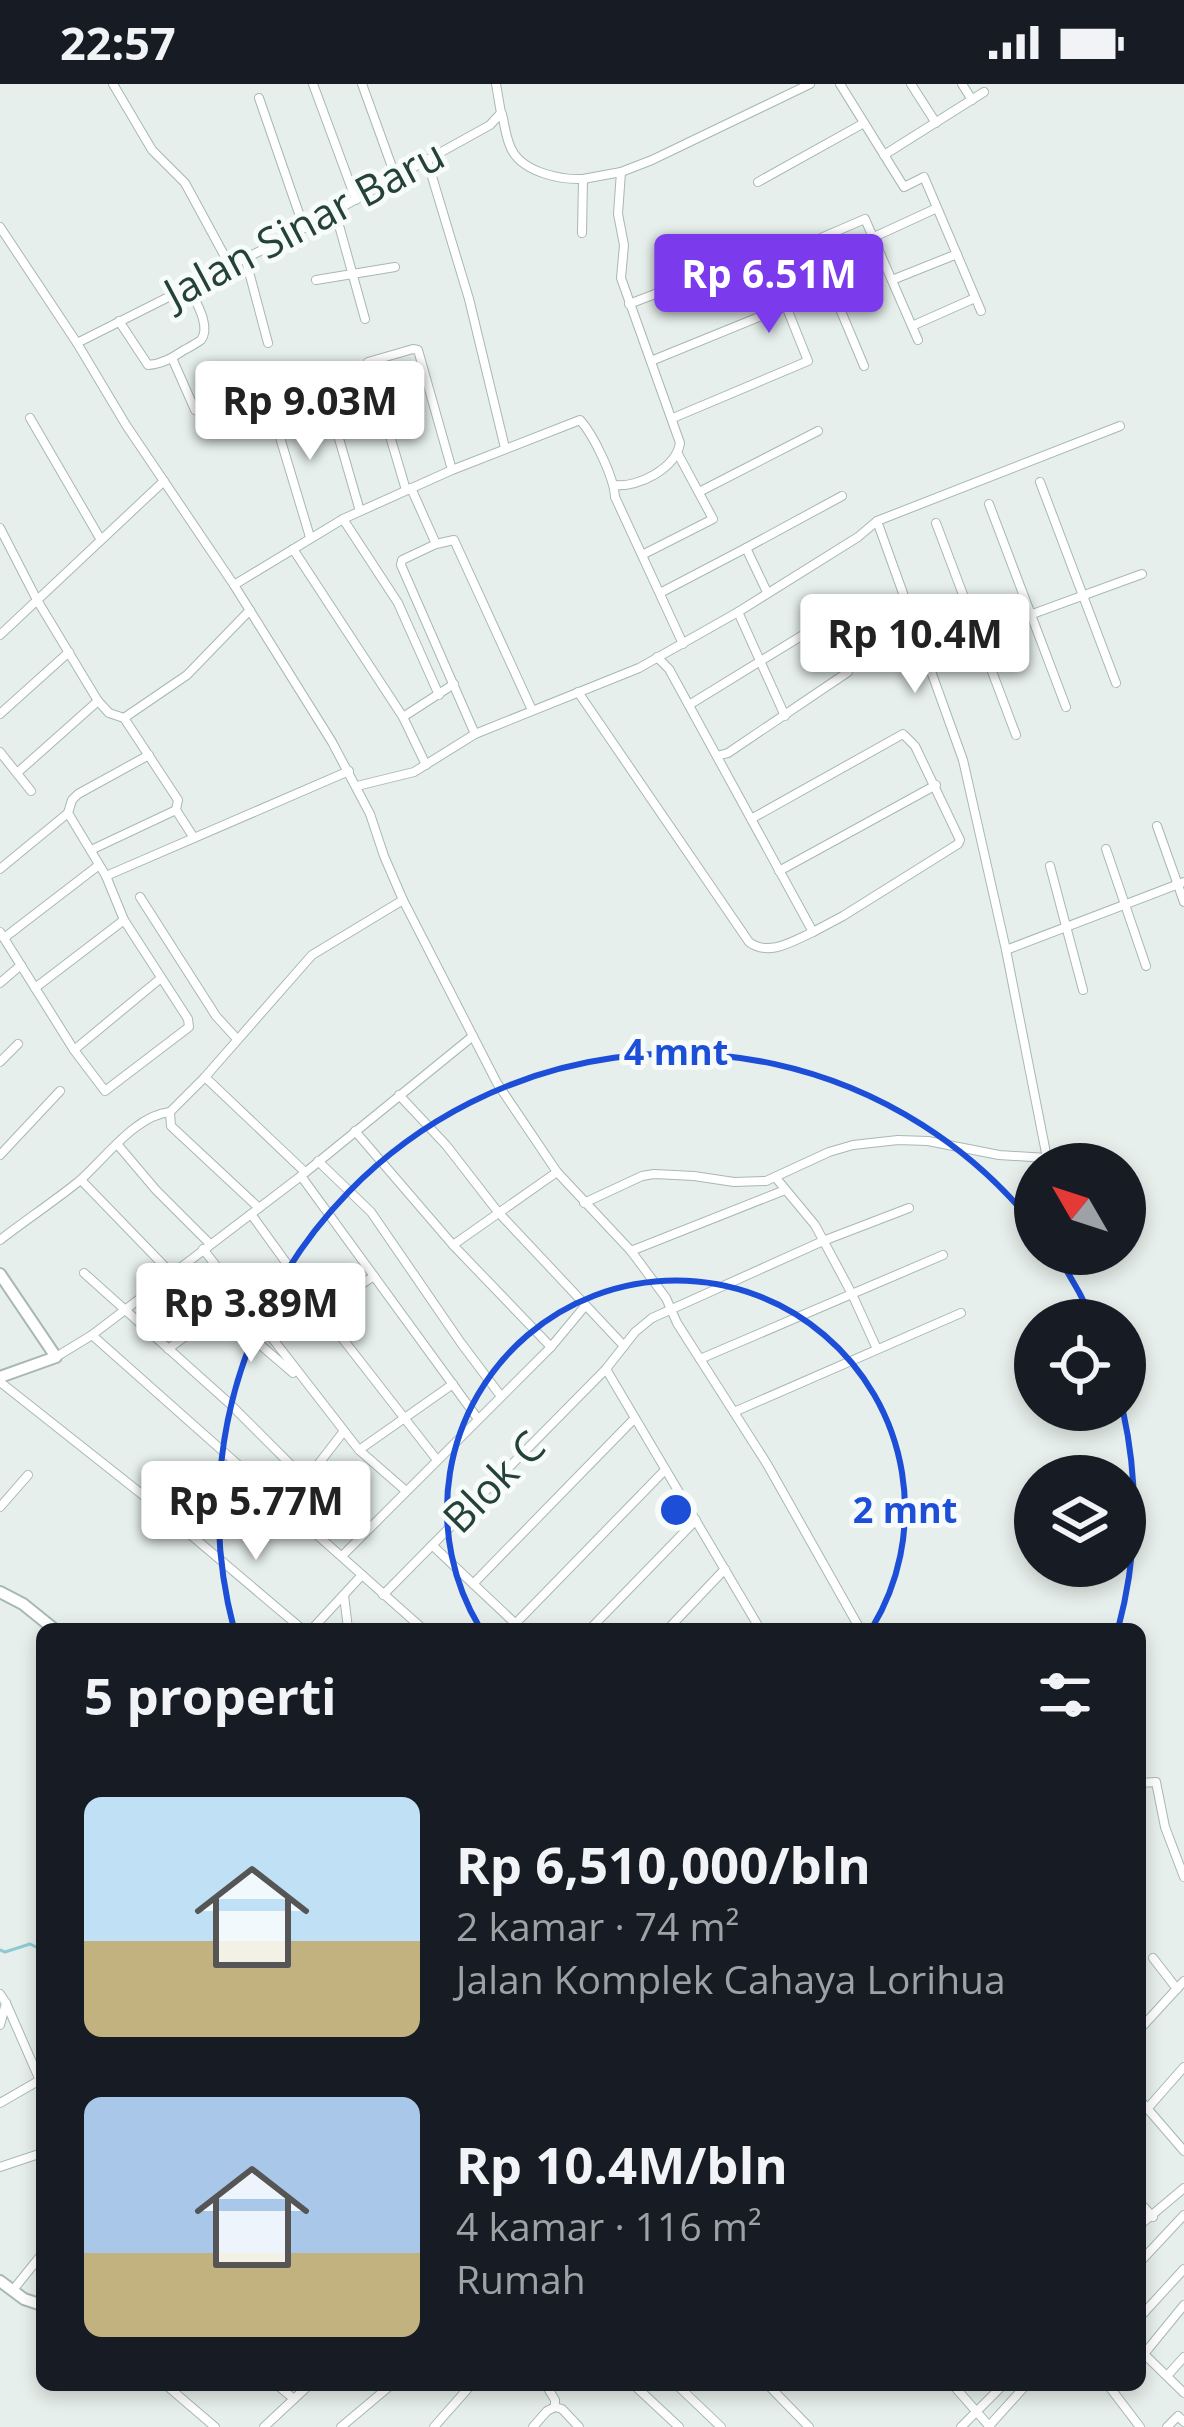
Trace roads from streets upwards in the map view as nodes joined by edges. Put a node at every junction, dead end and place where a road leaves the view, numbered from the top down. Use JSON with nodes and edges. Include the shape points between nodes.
{"nodes":[{"id":1,"x":113,"y":84,"type":"edge"},
{"id":2,"x":314,"y":84,"type":"edge"},
{"id":3,"x":362,"y":84,"type":"edge"},
{"id":4,"x":496,"y":84,"type":"edge"},
{"id":5,"x":810,"y":84,"type":"edge"},
{"id":6,"x":840,"y":84,"type":"edge"},
{"id":7,"x":911,"y":84,"type":"edge"},
{"id":8,"x":962,"y":84,"type":"edge"},
{"id":9,"x":984,"y":92,"type":"dead end"},
{"id":10,"x":259,"y":98,"type":"dead end"},
{"id":11,"x":972,"y":100,"type":"junction"},
{"id":12,"x":501,"y":113,"type":"junction"},
{"id":13,"x":864,"y":123,"type":"junction"},
{"id":14,"x":935,"y":123,"type":"junction"},
{"id":15,"x":884,"y":155,"type":"junction"},
{"id":16,"x":426,"y":160,"type":"junction"},
{"id":17,"x":621,"y":172,"type":"junction"},
{"id":18,"x":396,"y":178,"type":"junction"},
{"id":19,"x":583,"y":179,"type":"junction"},
{"id":20,"x":758,"y":182,"type":"dead end"},
{"id":21,"x":356,"y":200,"type":"junction"},
{"id":22,"x":937,"y":208,"type":"junction"},
{"id":23,"x":335,"y":211,"type":"junction"},
{"id":24,"x":304,"y":227,"type":"junction"},
{"id":25,"x":582,"y":233,"type":"dead end"},
{"id":26,"x":2,"y":234,"type":"edge"},
{"id":27,"x":874,"y":236,"type":"junction"},
{"id":28,"x":812,"y":242,"type":"junction"},
{"id":29,"x":957,"y":254,"type":"junction"},
{"id":30,"x":779,"y":256,"type":"dead end"},
{"id":31,"x":245,"y":257,"type":"junction"},
{"id":32,"x":229,"y":264,"type":"junction"},
{"id":33,"x":395,"y":267,"type":"dead end"},
{"id":34,"x":353,"y":275,"type":"junction"},
{"id":35,"x":316,"y":280,"type":"dead end"},
{"id":36,"x":892,"y":280,"type":"junction"},
{"id":37,"x":188,"y":285,"type":"junction"},
{"id":38,"x":975,"y":298,"type":"junction"},
{"id":39,"x":629,"y":304,"type":"junction"},
{"id":40,"x":786,"y":306,"type":"junction"},
{"id":41,"x":981,"y":311,"type":"dead end"},
{"id":42,"x":365,"y":319,"type":"dead end"},
{"id":43,"x":119,"y":321,"type":"junction"},
{"id":44,"x":912,"y":326,"type":"junction"},
{"id":45,"x":918,"y":340,"type":"dead end"},
{"id":46,"x":76,"y":343,"type":"junction"},
{"id":47,"x":268,"y":343,"type":"dead end"},
{"id":48,"x":172,"y":358,"type":"junction"},
{"id":49,"x":650,"y":361,"type":"junction"},
{"id":50,"x":864,"y":366,"type":"dead end"},
{"id":51,"x":322,"y":380,"type":"dead end"},
{"id":52,"x":269,"y":401,"type":"dead end"},
{"id":53,"x":195,"y":410,"type":"dead end"},
{"id":54,"x":30,"y":418,"type":"dead end"},
{"id":55,"x":673,"y":418,"type":"junction"},
{"id":56,"x":1120,"y":426,"type":"dead end"},
{"id":57,"x":818,"y":431,"type":"dead end"},
{"id":58,"x":505,"y":448,"type":"junction"},
{"id":59,"x":679,"y":454,"type":"junction"},
{"id":60,"x":452,"y":470,"type":"junction"},
{"id":61,"x":164,"y":481,"type":"junction"},
{"id":62,"x":1040,"y":482,"type":"dead end"},
{"id":63,"x":615,"y":485,"type":"junction"},
{"id":64,"x":409,"y":489,"type":"junction"},
{"id":65,"x":699,"y":492,"type":"junction"},
{"id":66,"x":842,"y":496,"type":"dead end"},
{"id":67,"x":989,"y":504,"type":"dead end"},
{"id":68,"x":360,"y":511,"type":"junction"},
{"id":69,"x":343,"y":519,"type":"junction"},
{"id":70,"x":878,"y":521,"type":"junction"},
{"id":71,"x":936,"y":523,"type":"dead end"},
{"id":72,"x":0,"y":528,"type":"edge"},
{"id":73,"x":310,"y":537,"type":"junction"},
{"id":74,"x":100,"y":540,"type":"junction"},
{"id":75,"x":436,"y":544,"type":"junction"},
{"id":76,"x":746,"y":548,"type":"junction"},
{"id":77,"x":292,"y":549,"type":"junction"},
{"id":78,"x":642,"y":555,"type":"junction"},
{"id":79,"x":1142,"y":574,"type":"dead end"},
{"id":80,"x":234,"y":585,"type":"junction"},
{"id":81,"x":660,"y":592,"type":"junction"},
{"id":82,"x":767,"y":592,"type":"junction"},
{"id":83,"x":1082,"y":595,"type":"junction"},
{"id":84,"x":37,"y":600,"type":"junction"},
{"id":85,"x":250,"y":610,"type":"junction"},
{"id":86,"x":738,"y":612,"type":"junction"},
{"id":87,"x":1030,"y":614,"type":"junction"},
{"id":88,"x":830,"y":619,"type":"dead end"},
{"id":89,"x":976,"y":634,"type":"junction"},
{"id":90,"x":0,"y":635,"type":"edge"},
{"id":91,"x":682,"y":644,"type":"junction"},
{"id":92,"x":69,"y":652,"type":"junction"},
{"id":93,"x":923,"y":653,"type":"junction"},
{"id":94,"x":657,"y":657,"type":"junction"},
{"id":95,"x":762,"y":661,"type":"junction"},
{"id":96,"x":848,"y":672,"type":"dead end"},
{"id":97,"x":1117,"y":683,"type":"dead end"},
{"id":98,"x":454,"y":684,"type":"junction"},
{"id":99,"x":578,"y":692,"type":"junction"},
{"id":100,"x":439,"y":694,"type":"junction"},
{"id":101,"x":98,"y":700,"type":"junction"},
{"id":102,"x":688,"y":705,"type":"junction"},
{"id":103,"x":1066,"y":707,"type":"dead end"},
{"id":104,"x":532,"y":710,"type":"junction"},
{"id":105,"x":0,"y":714,"type":"edge"},
{"id":106,"x":785,"y":716,"type":"junction"},
{"id":107,"x":403,"y":717,"type":"junction"},
{"id":108,"x":124,"y":718,"type":"junction"},
{"id":109,"x":475,"y":734,"type":"junction"},
{"id":110,"x":1016,"y":735,"type":"dead end"},
{"id":111,"x":0,"y":752,"type":"edge"},
{"id":112,"x":148,"y":755,"type":"junction"},
{"id":113,"x":718,"y":756,"type":"junction"},
{"id":114,"x":426,"y":765,"type":"junction"},
{"id":115,"x":349,"y":771,"type":"junction"},
{"id":116,"x":17,"y":773,"type":"junction"},
{"id":117,"x":936,"y":785,"type":"junction"},
{"id":118,"x":358,"y":786,"type":"junction"},
{"id":119,"x":31,"y":791,"type":"dead end"},
{"id":120,"x":176,"y":810,"type":"junction"},
{"id":121,"x":68,"y":813,"type":"junction"},
{"id":122,"x":751,"y":819,"type":"junction"},
{"id":123,"x":1157,"y":826,"type":"dead end"},
{"id":124,"x":194,"y":838,"type":"junction"},
{"id":125,"x":1106,"y":849,"type":"dead end"},
{"id":126,"x":90,"y":850,"type":"junction"},
{"id":127,"x":99,"y":865,"type":"junction"},
{"id":128,"x":1050,"y":866,"type":"dead end"},
{"id":129,"x":0,"y":869,"type":"edge"},
{"id":130,"x":779,"y":871,"type":"junction"},
{"id":131,"x":106,"y":876,"type":"junction"},
{"id":132,"x":1181,"y":884,"type":"edge"},
{"id":133,"x":140,"y":897,"type":"dead end"},
{"id":134,"x":403,"y":901,"type":"junction"},
{"id":135,"x":1184,"y":902,"type":"edge"},
{"id":136,"x":1124,"y":905,"type":"junction"},
{"id":137,"x":124,"y":920,"type":"junction"},
{"id":138,"x":1066,"y":927,"type":"junction"},
{"id":139,"x":813,"y":932,"type":"junction"},
{"id":140,"x":2,"y":935,"type":"edge"},
{"id":141,"x":1006,"y":950,"type":"junction"},
{"id":142,"x":21,"y":965,"type":"junction"},
{"id":143,"x":1146,"y":966,"type":"dead end"},
{"id":144,"x":160,"y":979,"type":"junction"},
{"id":145,"x":0,"y":983,"type":"edge"},
{"id":146,"x":35,"y":988,"type":"junction"},
{"id":147,"x":1083,"y":990,"type":"dead end"},
{"id":148,"x":473,"y":1036,"type":"junction"},
{"id":149,"x":237,"y":1039,"type":"junction"},
{"id":150,"x":18,"y":1043,"type":"dead end"},
{"id":151,"x":74,"y":1050,"type":"junction"},
{"id":152,"x":0,"y":1062,"type":"edge"},
{"id":153,"x":205,"y":1077,"type":"junction"},
{"id":154,"x":60,"y":1091,"type":"dead end"},
{"id":155,"x":400,"y":1095,"type":"junction"},
{"id":156,"x":170,"y":1112,"type":"junction"},
{"id":157,"x":356,"y":1131,"type":"junction"},
{"id":158,"x":117,"y":1144,"type":"junction"},
{"id":159,"x":0,"y":1154,"type":"edge"},
{"id":160,"x":318,"y":1162,"type":"junction"},
{"id":161,"x":557,"y":1172,"type":"junction"},
{"id":162,"x":303,"y":1174,"type":"junction"},
{"id":163,"x":776,"y":1178,"type":"junction"},
{"id":164,"x":81,"y":1180,"type":"junction"},
{"id":165,"x":785,"y":1190,"type":"junction"},
{"id":166,"x":584,"y":1202,"type":"junction"},
{"id":167,"x":909,"y":1208,"type":"dead end"},
{"id":168,"x":255,"y":1211,"type":"junction"},
{"id":169,"x":498,"y":1212,"type":"junction"},
{"id":170,"x":0,"y":1240,"type":"edge"},
{"id":171,"x":823,"y":1241,"type":"junction"},
{"id":172,"x":453,"y":1245,"type":"junction"},
{"id":173,"x":206,"y":1247,"type":"junction"},
{"id":174,"x":631,"y":1251,"type":"junction"},
{"id":175,"x":943,"y":1256,"type":"dead end"},
{"id":176,"x":84,"y":1273,"type":"dead end"},
{"id":177,"x":0,"y":1274,"type":"edge"},
{"id":178,"x":172,"y":1274,"type":"junction"},
{"id":179,"x":374,"y":1276,"type":"junction"},
{"id":180,"x":852,"y":1294,"type":"junction"},
{"id":181,"x":238,"y":1298,"type":"junction"},
{"id":182,"x":585,"y":1306,"type":"junction"},
{"id":183,"x":670,"y":1308,"type":"junction"},
{"id":184,"x":125,"y":1310,"type":"junction"},
{"id":185,"x":221,"y":1311,"type":"junction"},
{"id":186,"x":321,"y":1311,"type":"junction"},
{"id":187,"x":961,"y":1313,"type":"dead end"},
{"id":188,"x":92,"y":1335,"type":"junction"},
{"id":189,"x":624,"y":1346,"type":"junction"},
{"id":190,"x":551,"y":1347,"type":"junction"},
{"id":191,"x":168,"y":1349,"type":"junction"},
{"id":192,"x":877,"y":1349,"type":"junction"},
{"id":193,"x":56,"y":1358,"type":"junction"},
{"id":194,"x":700,"y":1359,"type":"junction"},
{"id":195,"x":606,"y":1369,"type":"junction"},
{"id":196,"x":0,"y":1379,"type":"edge"},
{"id":197,"x":453,"y":1384,"type":"junction"},
{"id":198,"x":309,"y":1386,"type":"junction"},
{"id":199,"x":500,"y":1395,"type":"junction"},
{"id":200,"x":734,"y":1412,"type":"junction"},
{"id":201,"x":405,"y":1416,"type":"junction"},
{"id":202,"x":635,"y":1418,"type":"junction"},
{"id":203,"x":478,"y":1419,"type":"junction"},
{"id":204,"x":344,"y":1431,"type":"junction"},
{"id":205,"x":359,"y":1450,"type":"junction"},
{"id":206,"x":437,"y":1460,"type":"junction"},
{"id":207,"x":666,"y":1470,"type":"junction"},
{"id":208,"x":28,"y":1475,"type":"dead end"},
{"id":209,"x":306,"y":1480,"type":"junction"},
{"id":210,"x":406,"y":1491,"type":"junction"},
{"id":211,"x":0,"y":1507,"type":"edge"},
{"id":212,"x":696,"y":1520,"type":"junction"},
{"id":213,"x":365,"y":1531,"type":"junction"},
{"id":214,"x":432,"y":1546,"type":"junction"},
{"id":215,"x":342,"y":1556,"type":"junction"},
{"id":216,"x":725,"y":1569,"type":"junction"},
{"id":217,"x":362,"y":1575,"type":"junction"},
{"id":218,"x":473,"y":1584,"type":"junction"},
{"id":219,"x":0,"y":1592,"type":"edge"},
{"id":220,"x":344,"y":1594,"type":"junction"},
{"id":221,"x":383,"y":1595,"type":"junction"},
{"id":222,"x":47,"y":1623,"type":"edge"},
{"id":223,"x":295,"y":1623,"type":"edge"},
{"id":224,"x":317,"y":1623,"type":"edge"},
{"id":225,"x":347,"y":1623,"type":"edge"},
{"id":226,"x":416,"y":1623,"type":"edge"},
{"id":227,"x":515,"y":1623,"type":"edge"},
{"id":228,"x":521,"y":1623,"type":"edge"},
{"id":229,"x":596,"y":1623,"type":"edge"},
{"id":230,"x":674,"y":1623,"type":"edge"},
{"id":231,"x":757,"y":1623,"type":"edge"},
{"id":232,"x":857,"y":1623,"type":"edge"},
{"id":233,"x":1146,"y":1783,"type":"edge"},
{"id":234,"x":1184,"y":1877,"type":"edge"},
{"id":235,"x":1153,"y":1958,"type":"dead end"},
{"id":236,"x":1180,"y":1985,"type":"edge"},
{"id":237,"x":3,"y":1999,"type":"edge"},
{"id":238,"x":1146,"y":2022,"type":"edge"},
{"id":239,"x":0,"y":2025,"type":"edge"},
{"id":240,"x":1184,"y":2067,"type":"edge"},
{"id":241,"x":36,"y":2071,"type":"edge"},
{"id":242,"x":36,"y":2085,"type":"edge"},
{"id":243,"x":1146,"y":2102,"type":"edge"},
{"id":244,"x":0,"y":2103,"type":"edge"},
{"id":245,"x":1146,"y":2106,"type":"edge"},
{"id":246,"x":1184,"y":2151,"type":"edge"},
{"id":247,"x":36,"y":2155,"type":"edge"},
{"id":248,"x":0,"y":2168,"type":"edge"},
{"id":249,"x":1184,"y":2188,"type":"edge"},
{"id":250,"x":1146,"y":2209,"type":"edge"},
{"id":251,"x":1184,"y":2216,"type":"edge"},
{"id":252,"x":1153,"y":2217,"type":"junction"},
{"id":253,"x":1146,"y":2221,"type":"edge"},
{"id":254,"x":1146,"y":2257,"type":"edge"},
{"id":255,"x":36,"y":2261,"type":"edge"},
{"id":256,"x":1184,"y":2269,"type":"edge"},
{"id":257,"x":0,"y":2281,"type":"edge"},
{"id":258,"x":12,"y":2291,"type":"junction"},
{"id":259,"x":36,"y":2304,"type":"edge"},
{"id":260,"x":1184,"y":2306,"type":"edge"},
{"id":261,"x":1146,"y":2310,"type":"edge"},
{"id":262,"x":1146,"y":2349,"type":"edge"},
{"id":263,"x":1146,"y":2357,"type":"edge"},
{"id":264,"x":1184,"y":2357,"type":"edge"},
{"id":265,"x":1167,"y":2376,"type":"junction"},
{"id":266,"x":173,"y":2391,"type":"edge"},
{"id":267,"x":284,"y":2391,"type":"edge"},
{"id":268,"x":303,"y":2391,"type":"edge"},
{"id":269,"x":384,"y":2391,"type":"edge"},
{"id":270,"x":466,"y":2391,"type":"edge"},
{"id":271,"x":550,"y":2391,"type":"edge"},
{"id":272,"x":640,"y":2391,"type":"edge"},
{"id":273,"x":683,"y":2391,"type":"edge"},
{"id":274,"x":774,"y":2391,"type":"edge"},
{"id":275,"x":958,"y":2391,"type":"edge"},
{"id":276,"x":998,"y":2391,"type":"edge"},
{"id":277,"x":1021,"y":2391,"type":"edge"},
{"id":278,"x":1113,"y":2391,"type":"edge"},
{"id":279,"x":1184,"y":2393,"type":"edge"},
{"id":280,"x":294,"y":2399,"type":"junction"},
{"id":281,"x":555,"y":2407,"type":"junction"},
{"id":282,"x":977,"y":2414,"type":"junction"},
{"id":283,"x":354,"y":2416,"type":"junction"},
{"id":284,"x":1182,"y":2416,"type":"edge"},
{"id":285,"x":989,"y":2426,"type":"edge"},
{"id":286,"x":215,"y":2427,"type":"edge"},
{"id":287,"x":264,"y":2427,"type":"edge"},
{"id":288,"x":341,"y":2427,"type":"edge"},
{"id":289,"x":367,"y":2427,"type":"edge"},
{"id":290,"x":434,"y":2427,"type":"edge"},
{"id":291,"x":533,"y":2427,"type":"edge"},
{"id":292,"x":579,"y":2427,"type":"edge"},
{"id":293,"x":679,"y":2427,"type":"edge"},
{"id":294,"x":721,"y":2427,"type":"edge"},
{"id":295,"x":808,"y":2427,"type":"edge"},
{"id":296,"x":961,"y":2427,"type":"edge"},
{"id":297,"x":1140,"y":2427,"type":"edge"},
{"id":298,"x":1167,"y":2427,"type":"edge"}],
"edges":[{"from":1,"to":32,"type":"street","via":[[152,150],[185,183]]},
{"from":2,"to":21,"type":"street"},
{"from":3,"to":18,"type":"street"},
{"from":4,"to":12,"type":"street"},
{"from":5,"to":17,"type":"street"},
{"from":6,"to":13,"type":"street"},
{"from":7,"to":14,"type":"street"},
{"from":8,"to":11,"type":"street"},
{"from":9,"to":11,"type":"street"},
{"from":10,"to":24,"type":"street"},
{"from":11,"to":14,"type":"street"},
{"from":12,"to":16,"type":"street","name":"Jalan Sinar Baru"},
{"from":12,"to":19,"type":"street","via":[[515,156]]},
{"from":13,"to":15,"type":"street"},
{"from":13,"to":20,"type":"street"},
{"from":14,"to":15,"type":"street"},
{"from":15,"to":22,"type":"street","via":[[904,187],[924,177]]},
{"from":16,"to":18,"type":"street","name":"Jalan Sinar Baru"},
{"from":16,"to":58,"type":"street"},
{"from":17,"to":19,"type":"street"},
{"from":17,"to":39,"type":"street"},
{"from":18,"to":21,"type":"street","name":"Jalan Sinar Baru"},
{"from":19,"to":25,"type":"street"},
{"from":21,"to":23,"type":"street","name":"Jalan Sinar Baru"},
{"from":22,"to":27,"type":"street"},
{"from":22,"to":29,"type":"street"},
{"from":23,"to":24,"type":"street","name":"Jalan Sinar Baru"},
{"from":23,"to":34,"type":"street"},
{"from":24,"to":31,"type":"street","name":"Jalan Sinar Baru"},
{"from":26,"to":46,"type":"street"},
{"from":27,"to":28,"type":"street","via":[[865,219]]},
{"from":27,"to":36,"type":"street"},
{"from":28,"to":30,"type":"street"},
{"from":28,"to":50,"type":"street"},
{"from":29,"to":36,"type":"street"},
{"from":29,"to":38,"type":"street"},
{"from":31,"to":32,"type":"street","name":"Jalan Sinar Baru"},
{"from":31,"to":47,"type":"street"},
{"from":32,"to":37,"type":"street","name":"Jalan Sinar Baru"},
{"from":33,"to":34,"type":"street"},
{"from":34,"to":35,"type":"street"},
{"from":34,"to":42,"type":"street"},
{"from":36,"to":44,"type":"street"},
{"from":37,"to":43,"type":"street","name":"Jalan Sinar Baru"},
{"from":37,"to":48,"type":"street","via":[[204,335]]},
{"from":38,"to":41,"type":"street"},
{"from":38,"to":44,"type":"street"},
{"from":39,"to":40,"type":"street","via":[[765,252]]},
{"from":39,"to":49,"type":"street"},
{"from":40,"to":49,"type":"street"},
{"from":40,"to":55,"type":"street","via":[[808,361]]},
{"from":43,"to":46,"type":"street","name":"Jalan Sinar Baru"},
{"from":43,"to":48,"type":"street","via":[[148,365]]},
{"from":44,"to":45,"type":"street"},
{"from":46,"to":61,"type":"street"},
{"from":48,"to":53,"type":"street"},
{"from":49,"to":55,"type":"street"},
{"from":51,"to":68,"type":"street"},
{"from":52,"to":73,"type":"street"},
{"from":54,"to":74,"type":"street"},
{"from":55,"to":59,"type":"street"},
{"from":56,"to":70,"type":"street"},
{"from":57,"to":65,"type":"street"},
{"from":58,"to":60,"type":"street"},
{"from":58,"to":63,"type":"street","via":[[583,421]]},
{"from":59,"to":63,"type":"street","via":[[658,471]]},
{"from":59,"to":65,"type":"street"},
{"from":60,"to":64,"type":"street"},
{"from":60,"to":64,"type":"street","via":[[418,350],[368,362]]},
{"from":61,"to":74,"type":"street"},
{"from":61,"to":80,"type":"street"},
{"from":62,"to":83,"type":"street"},
{"from":63,"to":78,"type":"street"},
{"from":64,"to":68,"type":"street"},
{"from":64,"to":75,"type":"street"},
{"from":65,"to":78,"type":"street","via":[[713,519]]},
{"from":66,"to":76,"type":"street"},
{"from":67,"to":87,"type":"street"},
{"from":68,"to":69,"type":"street"},
{"from":69,"to":73,"type":"street"},
{"from":69,"to":100,"type":"street","via":[[398,603]]},
{"from":70,"to":82,"type":"street"},
{"from":70,"to":93,"type":"street"},
{"from":71,"to":89,"type":"street"},
{"from":72,"to":84,"type":"street"},
{"from":73,"to":77,"type":"street"},
{"from":74,"to":84,"type":"street"},
{"from":75,"to":98,"type":"street","via":[[401,565]]},
{"from":75,"to":104,"type":"street","via":[[454,540]]},
{"from":76,"to":81,"type":"street"},
{"from":76,"to":82,"type":"street"},
{"from":77,"to":80,"type":"street"},
{"from":77,"to":107,"type":"street"},
{"from":78,"to":81,"type":"street"},
{"from":79,"to":83,"type":"street"},
{"from":80,"to":85,"type":"street"},
{"from":81,"to":91,"type":"street"},
{"from":82,"to":86,"type":"street"},
{"from":83,"to":87,"type":"street"},
{"from":83,"to":97,"type":"street"},
{"from":84,"to":90,"type":"street"},
{"from":84,"to":92,"type":"street"},
{"from":85,"to":108,"type":"street","via":[[187,675]]},
{"from":85,"to":115,"type":"street"},
{"from":86,"to":91,"type":"street"},
{"from":86,"to":95,"type":"street"},
{"from":87,"to":89,"type":"street"},
{"from":87,"to":103,"type":"street"},
{"from":88,"to":95,"type":"street"},
{"from":89,"to":93,"type":"street"},
{"from":89,"to":110,"type":"street"},
{"from":91,"to":94,"type":"street"},
{"from":92,"to":101,"type":"street"},
{"from":92,"to":105,"type":"street"},
{"from":93,"to":141,"type":"street","via":[[963,760]]},
{"from":94,"to":99,"type":"street"},
{"from":94,"to":102,"type":"street"},
{"from":95,"to":102,"type":"street"},
{"from":95,"to":106,"type":"street"},
{"from":96,"to":106,"type":"street"},
{"from":98,"to":100,"type":"street"},
{"from":98,"to":109,"type":"street"},
{"from":99,"to":104,"type":"street"},
{"from":99,"to":139,"type":"street","via":[[748,942],[768,949]]},
{"from":100,"to":107,"type":"street"},
{"from":101,"to":108,"type":"street"},
{"from":101,"to":116,"type":"street"},
{"from":102,"to":113,"type":"street"},
{"from":104,"to":109,"type":"street"},
{"from":106,"to":113,"type":"street"},
{"from":107,"to":114,"type":"street"},
{"from":108,"to":112,"type":"street"},
{"from":109,"to":114,"type":"street"},
{"from":111,"to":116,"type":"street"},
{"from":112,"to":120,"type":"street","via":[[178,800]]},
{"from":112,"to":121,"type":"street","via":[[78,794]]},
{"from":113,"to":122,"type":"street"},
{"from":114,"to":118,"type":"street"},
{"from":115,"to":118,"type":"street"},
{"from":115,"to":124,"type":"street"},
{"from":116,"to":119,"type":"street"},
{"from":117,"to":122,"type":"street","via":[[903,734]]},
{"from":117,"to":130,"type":"street"},
{"from":117,"to":139,"type":"street","via":[[958,844]]},
{"from":118,"to":134,"type":"street"},
{"from":120,"to":124,"type":"street"},
{"from":120,"to":126,"type":"street"},
{"from":121,"to":126,"type":"street"},
{"from":121,"to":129,"type":"street"},
{"from":122,"to":130,"type":"street"},
{"from":123,"to":132,"type":"street"},
{"from":124,"to":131,"type":"street"},
{"from":125,"to":136,"type":"street"},
{"from":126,"to":127,"type":"street"},
{"from":127,"to":131,"type":"street"},
{"from":127,"to":140,"type":"street"},
{"from":128,"to":138,"type":"street"},
{"from":130,"to":139,"type":"street"},
{"from":131,"to":137,"type":"street"},
{"from":132,"to":135,"type":"street"},
{"from":132,"to":136,"type":"street"},
{"from":133,"to":149,"type":"street"},
{"from":134,"to":148,"type":"street"},
{"from":134,"to":149,"type":"street","via":[[312,955]]},
{"from":136,"to":138,"type":"street"},
{"from":136,"to":143,"type":"street"},
{"from":137,"to":144,"type":"street"},
{"from":137,"to":146,"type":"street"},
{"from":138,"to":141,"type":"street"},
{"from":138,"to":147,"type":"street"},
{"from":140,"to":142,"type":"street"},
{"from":141,"to":163,"type":"street","via":[[1047,1158],[898,1140],[829,1152]]},
{"from":142,"to":145,"type":"street"},
{"from":142,"to":146,"type":"street"},
{"from":144,"to":151,"type":"street"},
{"from":144,"to":151,"type":"street","via":[[189,1028],[105,1091]]},
{"from":146,"to":151,"type":"street"},
{"from":148,"to":155,"type":"street"},
{"from":148,"to":161,"type":"street"},
{"from":149,"to":153,"type":"street"},
{"from":150,"to":152,"type":"street"},
{"from":153,"to":156,"type":"street"},
{"from":153,"to":162,"type":"street"},
{"from":154,"to":159,"type":"street"},
{"from":155,"to":157,"type":"street"},
{"from":155,"to":169,"type":"street"},
{"from":156,"to":158,"type":"street"},
{"from":156,"to":168,"type":"street","via":[[171,1126]]},
{"from":157,"to":160,"type":"street"},
{"from":157,"to":172,"type":"street"},
{"from":158,"to":164,"type":"street"},
{"from":158,"to":173,"type":"street"},
{"from":160,"to":162,"type":"street"},
{"from":160,"to":199,"type":"street","via":[[371,1211]]},
{"from":161,"to":166,"type":"street"},
{"from":161,"to":169,"type":"street"},
{"from":162,"to":168,"type":"street"},
{"from":162,"to":179,"type":"street"},
{"from":163,"to":165,"type":"street"},
{"from":163,"to":166,"type":"street","via":[[654,1174]]},
{"from":164,"to":170,"type":"street"},
{"from":164,"to":178,"type":"street"},
{"from":165,"to":171,"type":"street"},
{"from":165,"to":174,"type":"street"},
{"from":166,"to":174,"type":"street"},
{"from":167,"to":171,"type":"street","name":"Blok C"},
{"from":168,"to":173,"type":"street"},
{"from":168,"to":186,"type":"street"},
{"from":169,"to":172,"type":"street"},
{"from":169,"to":182,"type":"street"},
{"from":171,"to":180,"type":"street"},
{"from":171,"to":183,"type":"street","name":"Blok C"},
{"from":172,"to":190,"type":"street"},
{"from":173,"to":178,"type":"street"},
{"from":173,"to":181,"type":"street"},
{"from":174,"to":183,"type":"street"},
{"from":175,"to":180,"type":"street"},
{"from":176,"to":184,"type":"street"},
{"from":177,"to":193,"type":"street"},
{"from":178,"to":184,"type":"street"},
{"from":179,"to":186,"type":"street"},
{"from":179,"to":197,"type":"street"},
{"from":180,"to":192,"type":"street"},
{"from":180,"to":194,"type":"street"},
{"from":181,"to":185,"type":"street"},
{"from":181,"to":198,"type":"street"},
{"from":182,"to":189,"type":"street"},
{"from":182,"to":190,"type":"street"},
{"from":183,"to":189,"type":"street","name":"Blok C"},
{"from":183,"to":194,"type":"street"},
{"from":184,"to":188,"type":"street"},
{"from":184,"to":191,"type":"street"},
{"from":185,"to":191,"type":"street"},
{"from":185,"to":198,"type":"street"},
{"from":186,"to":201,"type":"street"},
{"from":187,"to":192,"type":"street"},
{"from":188,"to":193,"type":"street"},
{"from":188,"to":215,"type":"street"},
{"from":189,"to":195,"type":"street","name":"Blok C"},
{"from":190,"to":199,"type":"street"},
{"from":191,"to":209,"type":"street"},
{"from":192,"to":200,"type":"street"},
{"from":193,"to":196,"type":"street"},
{"from":194,"to":200,"type":"street"},
{"from":195,"to":202,"type":"street"},
{"from":195,"to":214,"type":"street","name":"Blok C"},
{"from":196,"to":223,"type":"street"},
{"from":197,"to":201,"type":"street"},
{"from":197,"to":203,"type":"street"},
{"from":198,"to":204,"type":"street"},
{"from":199,"to":203,"type":"street"},
{"from":200,"to":232,"type":"street"},
{"from":201,"to":205,"type":"street"},
{"from":201,"to":206,"type":"street"},
{"from":202,"to":207,"type":"street"},
{"from":202,"to":218,"type":"street"},
{"from":203,"to":206,"type":"street"},
{"from":204,"to":205,"type":"street"},
{"from":204,"to":209,"type":"street"},
{"from":205,"to":210,"type":"street"},
{"from":206,"to":210,"type":"street"},
{"from":207,"to":212,"type":"street"},
{"from":207,"to":228,"type":"street"},
{"from":208,"to":211,"type":"street"},
{"from":209,"to":213,"type":"street"},
{"from":210,"to":213,"type":"street"},
{"from":212,"to":216,"type":"street"},
{"from":212,"to":229,"type":"street"},
{"from":213,"to":215,"type":"street"},
{"from":214,"to":218,"type":"street"},
{"from":214,"to":221,"type":"street","name":"Blok C"},
{"from":215,"to":217,"type":"street"},
{"from":216,"to":230,"type":"street"},
{"from":216,"to":231,"type":"street"},
{"from":217,"to":220,"type":"street"},
{"from":217,"to":221,"type":"street"},
{"from":218,"to":227,"type":"street"},
{"from":219,"to":222,"type":"street"},
{"from":220,"to":224,"type":"street"},
{"from":220,"to":225,"type":"street"},
{"from":221,"to":226,"type":"street"},
{"from":233,"to":234,"type":"street","via":[[1156,1782]]},
{"from":235,"to":236,"type":"street"},
{"from":236,"to":238,"type":"street"},
{"from":237,"to":239,"type":"street"},
{"from":237,"to":241,"type":"street"},
{"from":240,"to":243,"type":"street"},
{"from":242,"to":244,"type":"street"},
{"from":245,"to":246,"type":"street"},
{"from":247,"to":248,"type":"street"},
{"from":249,"to":252,"type":"street"},
{"from":250,"to":252,"type":"street"},
{"from":251,"to":254,"type":"street"},
{"from":252,"to":253,"type":"street"},
{"from":255,"to":258,"type":"street"},
{"from":256,"to":261,"type":"street"},
{"from":257,"to":258,"type":"street"},
{"from":258,"to":259,"type":"street"},
{"from":260,"to":262,"type":"street"},
{"from":263,"to":265,"type":"street"},
{"from":264,"to":265,"type":"street"},
{"from":265,"to":279,"type":"street"},
{"from":266,"to":286,"type":"street"},
{"from":267,"to":280,"type":"street"},
{"from":268,"to":280,"type":"street"},
{"from":269,"to":283,"type":"street"},
{"from":270,"to":290,"type":"street"},
{"from":271,"to":281,"type":"street"},
{"from":272,"to":293,"type":"street"},
{"from":273,"to":294,"type":"street"},
{"from":274,"to":295,"type":"street"},
{"from":275,"to":282,"type":"street"},
{"from":276,"to":282,"type":"street"},
{"from":277,"to":285,"type":"street"},
{"from":278,"to":297,"type":"street"},
{"from":280,"to":287,"type":"street"},
{"from":281,"to":291,"type":"street"},
{"from":281,"to":292,"type":"street"},
{"from":282,"to":285,"type":"street"},
{"from":282,"to":296,"type":"street"},
{"from":283,"to":288,"type":"street"},
{"from":283,"to":289,"type":"street"},
{"from":284,"to":298,"type":"street"}]}
